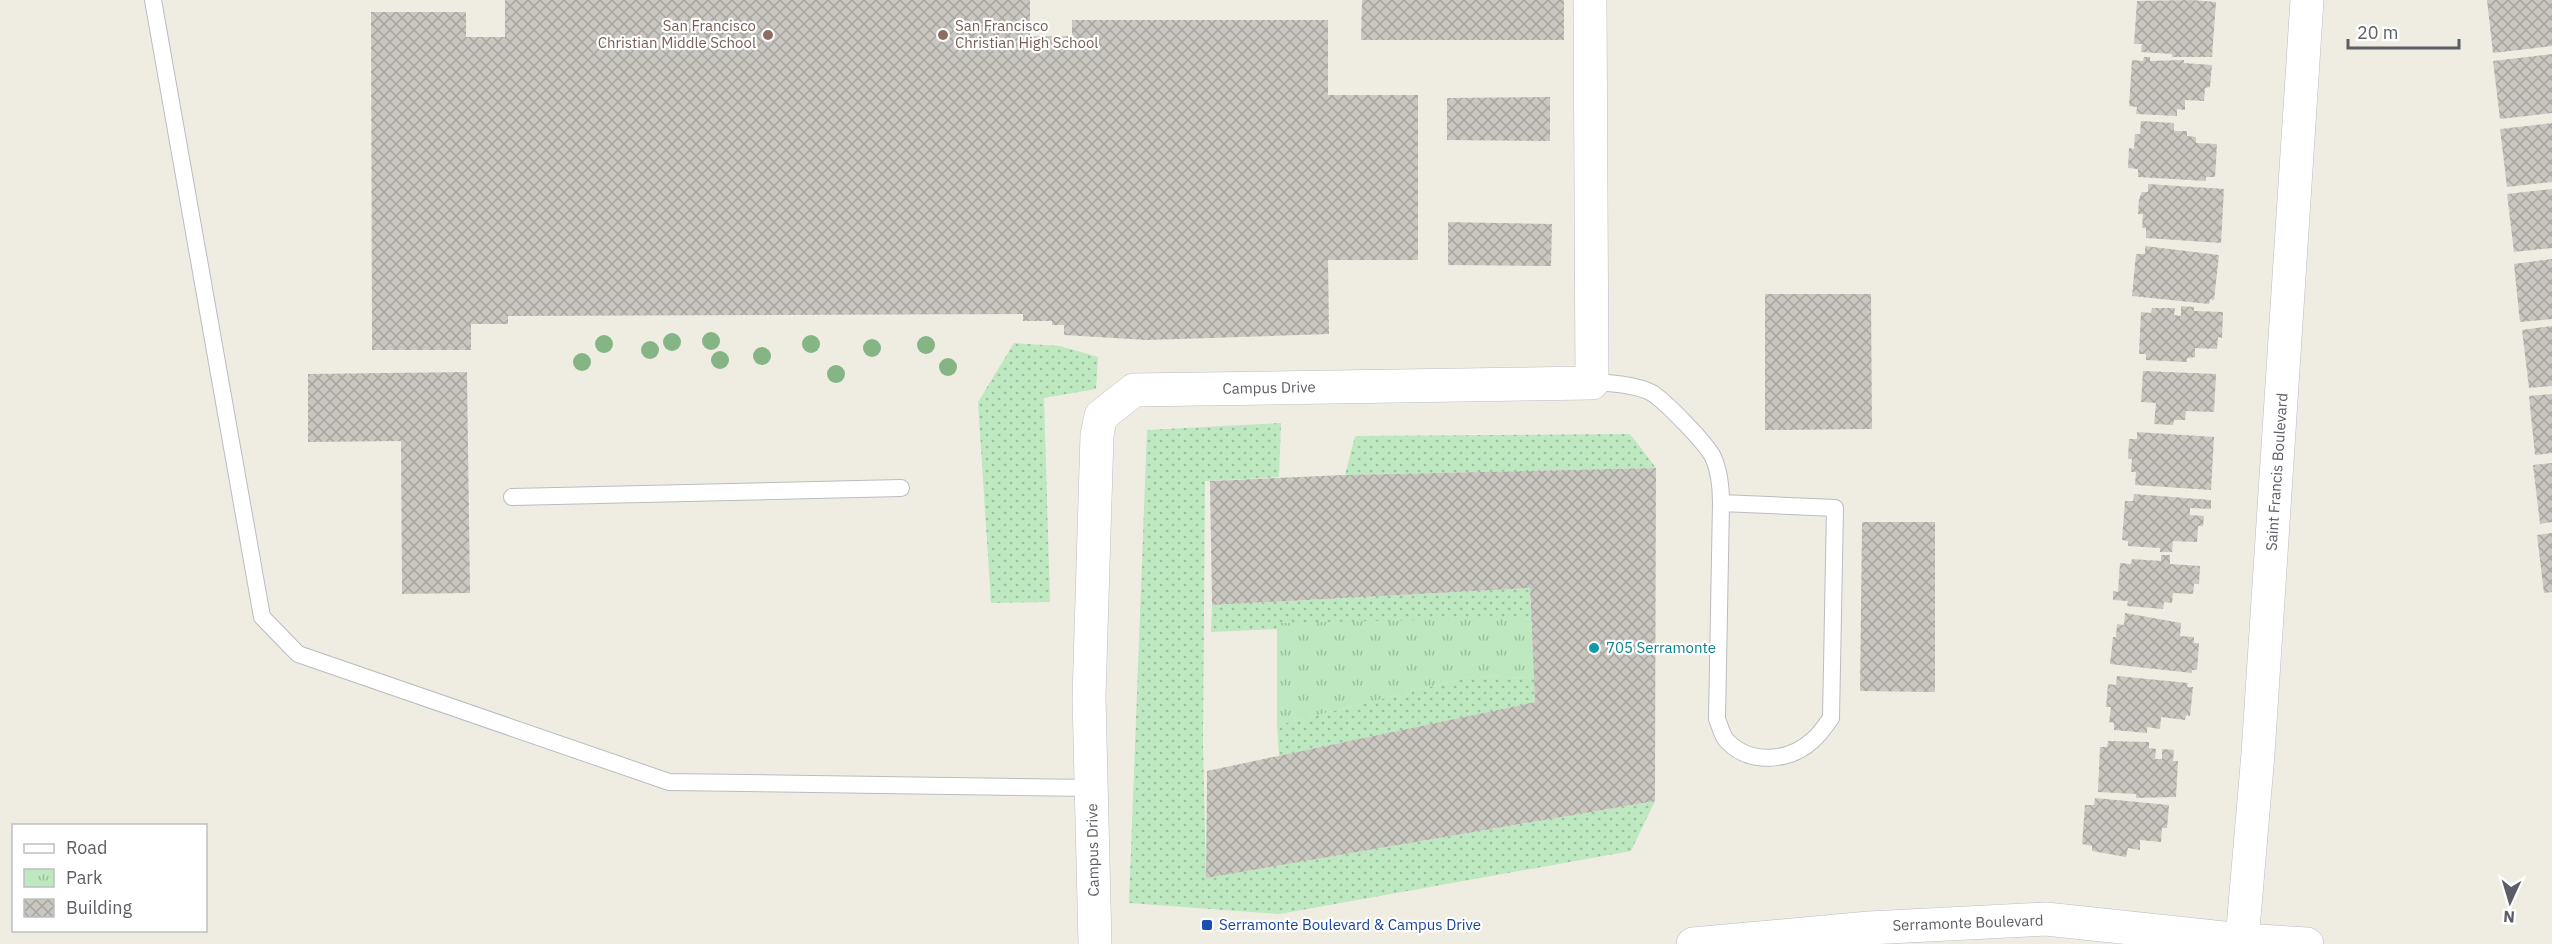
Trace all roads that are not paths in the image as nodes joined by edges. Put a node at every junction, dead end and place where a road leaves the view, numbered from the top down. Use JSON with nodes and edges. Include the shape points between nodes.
{"nodes":[{"id":1,"x":153,"y":0,"type":"edge"},
{"id":2,"x":1590,"y":0,"type":"edge"},
{"id":3,"x":2307,"y":0,"type":"edge"},
{"id":4,"x":1592,"y":383,"type":"junction"},
{"id":5,"x":901,"y":488,"type":"dead end"},
{"id":6,"x":512,"y":497,"type":"dead end"},
{"id":7,"x":1720,"y":503,"type":"junction"},
{"id":8,"x":1092,"y":788,"type":"junction"},
{"id":9,"x":2242,"y":942,"type":"edge"},
{"id":10,"x":1095,"y":944,"type":"edge"},
{"id":11,"x":1693,"y":944,"type":"edge"},
{"id":12,"x":2307,"y":944,"type":"edge"}],
"edges":[{"from":1,"to":8,"type":"lane","via":[[262,616],[298,654],[669,782]]},
{"from":2,"to":4,"type":"street"},
{"from":3,"to":9,"type":"street","name":"Saint Francis Boulevard","via":[[2259,742]]},
{"from":4,"to":7,"type":"lane","via":[[1607,382],[1651,392],[1665,405],[1713,457]]},
{"from":4,"to":8,"type":"street","name":"Campus Drive","via":[[1134,390],[1108,409],[1101,416],[1097,435],[1089,697]]},
{"from":5,"to":6,"type":"lane"},
{"from":7,"to":7,"type":"lane","via":[[1717,719],[1726,740],[1745,754],[1767,759],[1789,754],[1813,740],[1831,718],[1835,508]]},
{"from":8,"to":10,"type":"street","name":"Campus Drive"},
{"from":9,"to":11,"type":"street","name":"Serramonte Boulevard","via":[[2046,919],[1880,927]]},
{"from":9,"to":12,"type":"street","name":"Serramonte Boulevard"}]}
